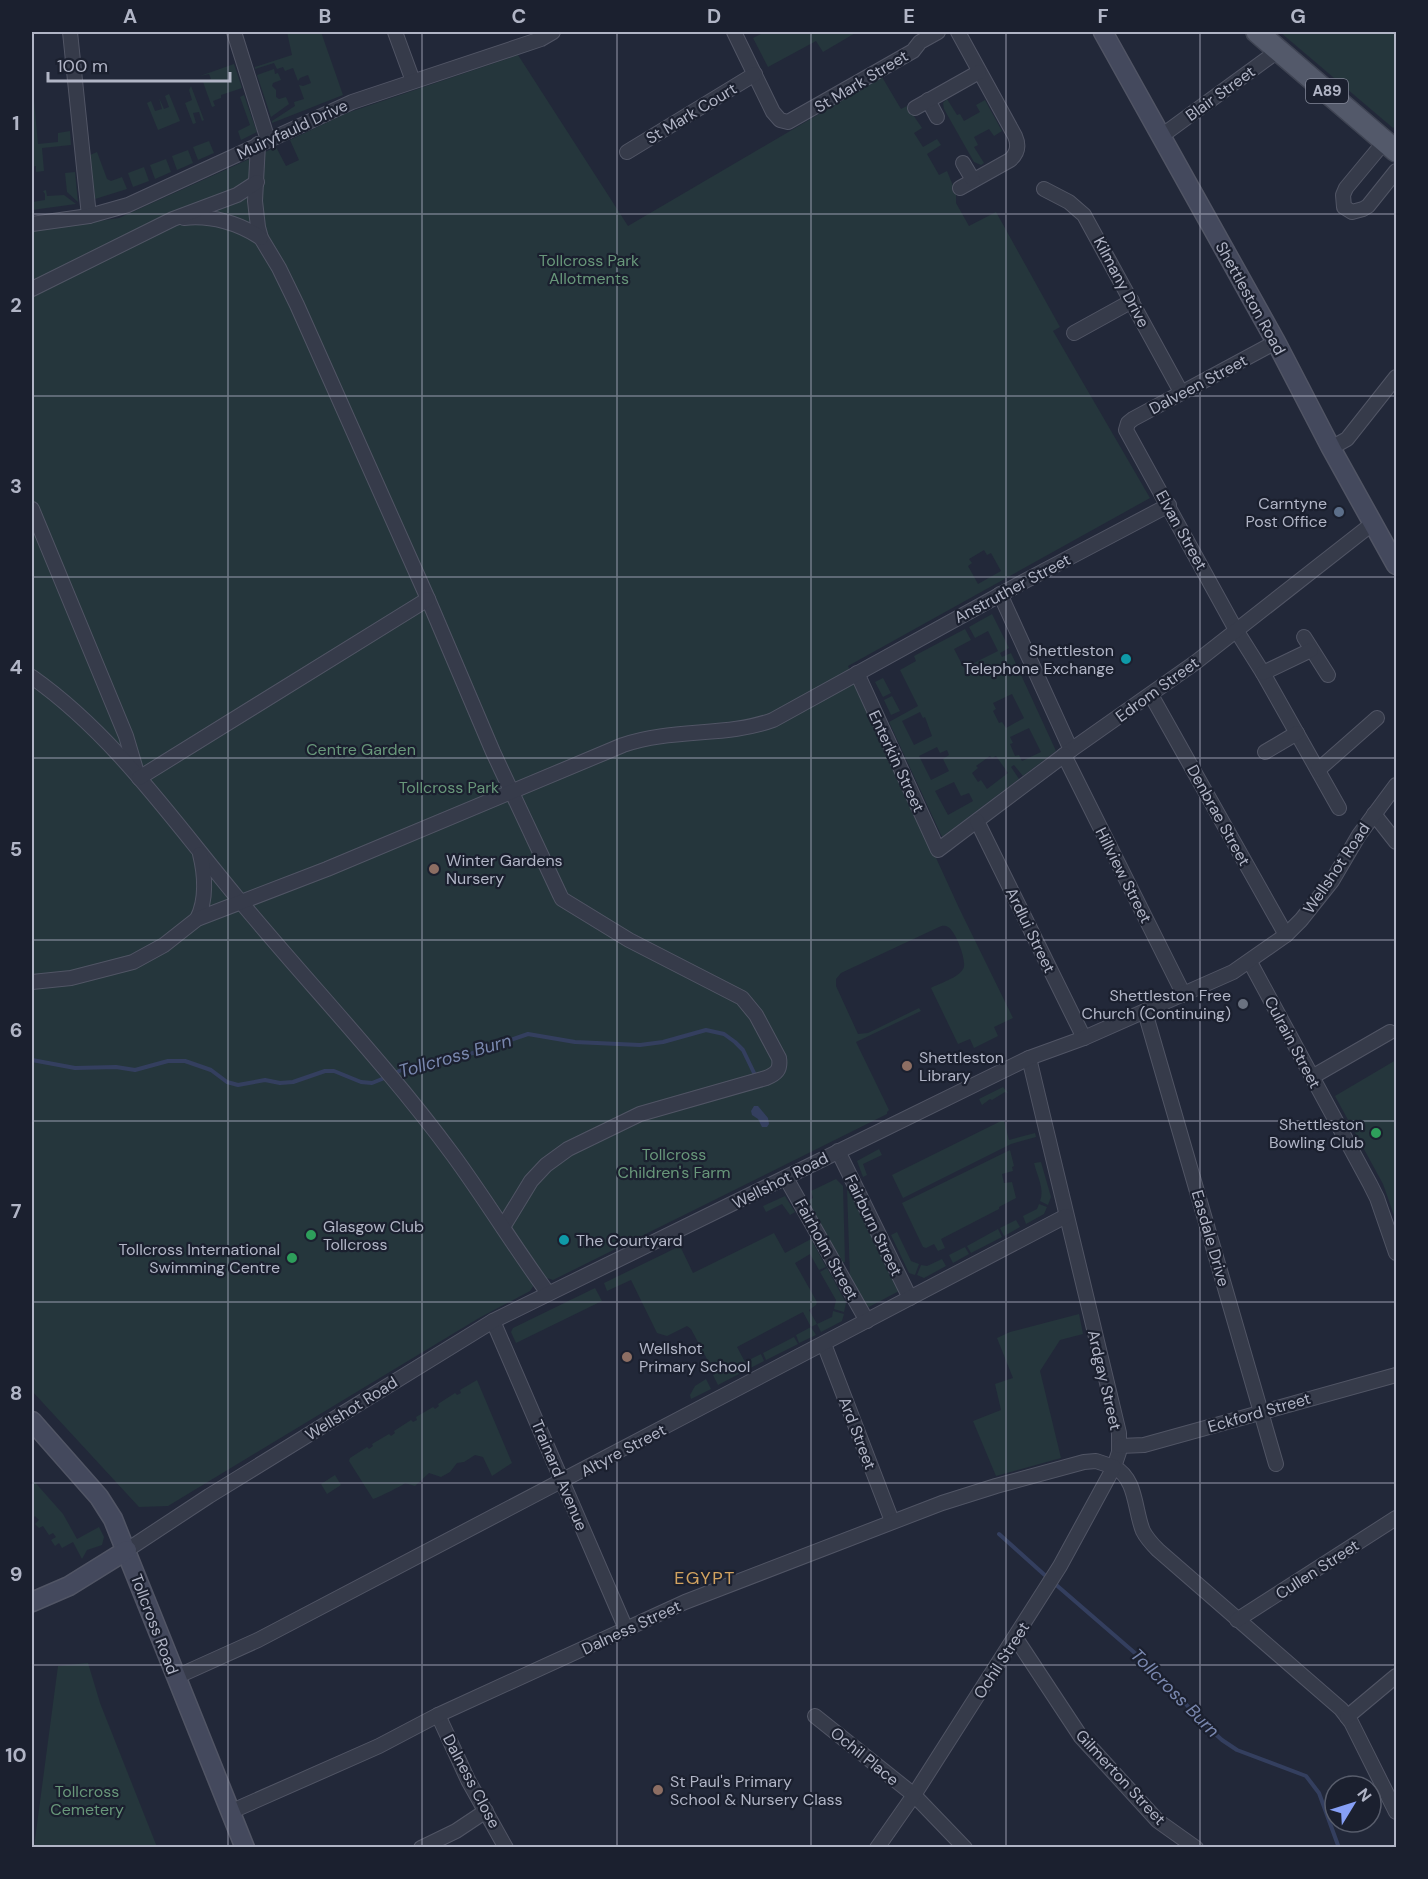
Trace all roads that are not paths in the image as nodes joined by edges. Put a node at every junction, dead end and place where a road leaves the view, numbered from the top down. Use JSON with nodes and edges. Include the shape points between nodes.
{"nodes":[{"id":1,"x":70,"y":32,"type":"edge"},
{"id":2,"x":234,"y":32,"type":"edge"},
{"id":3,"x":395,"y":32,"type":"edge"},
{"id":4,"x":553,"y":32,"type":"edge"},
{"id":5,"x":734,"y":32,"type":"edge"},
{"id":6,"x":938,"y":32,"type":"edge"},
{"id":7,"x":957,"y":32,"type":"edge"},
{"id":8,"x":1103,"y":32,"type":"edge"},
{"id":9,"x":1257,"y":32,"type":"edge"},
{"id":10,"x":921,"y":37,"type":"edge"},
{"id":11,"x":1279,"y":50,"type":"junction"},
{"id":12,"x":979,"y":72,"type":"junction"},
{"id":13,"x":755,"y":74,"type":"junction"},
{"id":14,"x":412,"y":81,"type":"junction"},
{"id":15,"x":928,"y":100,"type":"junction"},
{"id":16,"x":915,"y":108,"type":"dead end"},
{"id":17,"x":937,"y":117,"type":"dead end"},
{"id":18,"x":1160,"y":137,"type":"junction"},
{"id":19,"x":263,"y":142,"type":"junction"},
{"id":20,"x":1390,"y":146,"type":"edge"},
{"id":21,"x":627,"y":152,"type":"dead end"},
{"id":22,"x":963,"y":163,"type":"dead end"},
{"id":23,"x":1396,"y":171,"type":"edge"},
{"id":24,"x":973,"y":180,"type":"junction"},
{"id":25,"x":257,"y":182,"type":"junction"},
{"id":26,"x":960,"y":188,"type":"dead end"},
{"id":27,"x":1044,"y":189,"type":"dead end"},
{"id":28,"x":89,"y":216,"type":"junction"},
{"id":29,"x":173,"y":219,"type":"junction"},
{"id":30,"x":32,"y":224,"type":"edge"},
{"id":31,"x":261,"y":238,"type":"junction"},
{"id":32,"x":32,"y":289,"type":"edge"},
{"id":33,"x":1132,"y":301,"type":"junction"},
{"id":34,"x":1074,"y":333,"type":"dead end"},
{"id":35,"x":1276,"y":342,"type":"junction"},
{"id":36,"x":1396,"y":377,"type":"edge"},
{"id":37,"x":1181,"y":392,"type":"junction"},
{"id":38,"x":1126,"y":430,"type":"joint"},
{"id":39,"x":1330,"y":448,"type":"junction"},
{"id":40,"x":1169,"y":505,"type":"junction"},
{"id":41,"x":32,"y":509,"type":"edge"},
{"id":42,"x":1372,"y":524,"type":"junction"},
{"id":43,"x":1396,"y":565,"type":"edge"},
{"id":44,"x":1000,"y":594,"type":"junction"},
{"id":45,"x":428,"y":599,"type":"junction"},
{"id":46,"x":1236,"y":630,"type":"junction"},
{"id":47,"x":856,"y":673,"type":"junction"},
{"id":48,"x":1263,"y":673,"type":"junction"},
{"id":49,"x":1328,"y":675,"type":"dead end"},
{"id":50,"x":32,"y":677,"type":"edge"},
{"id":51,"x":1151,"y":695,"type":"junction"},
{"id":52,"x":1377,"y":718,"type":"dead end"},
{"id":53,"x":1297,"y":733,"type":"junction"},
{"id":54,"x":1265,"y":752,"type":"dead end"},
{"id":55,"x":1068,"y":753,"type":"junction"},
{"id":56,"x":1318,"y":770,"type":"junction"},
{"id":57,"x":139,"y":778,"type":"junction"},
{"id":58,"x":1396,"y":785,"type":"edge"},
{"id":59,"x":511,"y":791,"type":"junction"},
{"id":60,"x":1339,"y":808,"type":"dead end"},
{"id":61,"x":1374,"y":814,"type":"junction"},
{"id":62,"x":977,"y":821,"type":"junction"},
{"id":63,"x":1396,"y":842,"type":"edge"},
{"id":64,"x":938,"y":850,"type":"joint"},
{"id":65,"x":199,"y":852,"type":"junction"},
{"id":66,"x":241,"y":902,"type":"junction"},
{"id":67,"x":197,"y":919,"type":"junction"},
{"id":68,"x":1286,"y":935,"type":"junction"},
{"id":69,"x":1250,"y":962,"type":"junction"},
{"id":70,"x":32,"y":981,"type":"edge"},
{"id":71,"x":1185,"y":995,"type":"junction"},
{"id":72,"x":1145,"y":1012,"type":"junction"},
{"id":73,"x":1390,"y":1032,"type":"dead end"},
{"id":74,"x":1084,"y":1038,"type":"junction"},
{"id":75,"x":1029,"y":1058,"type":"junction"},
{"id":76,"x":1312,"y":1077,"type":"junction"},
{"id":77,"x":838,"y":1151,"type":"junction"},
{"id":78,"x":786,"y":1178,"type":"junction"},
{"id":79,"x":1066,"y":1216,"type":"junction"},
{"id":80,"x":503,"y":1227,"type":"junction"},
{"id":81,"x":1396,"y":1253,"type":"edge"},
{"id":82,"x":548,"y":1293,"type":"junction"},
{"id":83,"x":910,"y":1298,"type":"junction"},
{"id":84,"x":493,"y":1321,"type":"junction"},
{"id":85,"x":867,"y":1321,"type":"junction"},
{"id":86,"x":824,"y":1344,"type":"junction"},
{"id":87,"x":1396,"y":1375,"type":"edge"},
{"id":88,"x":1261,"y":1411,"type":"junction"},
{"id":89,"x":32,"y":1421,"type":"edge"},
{"id":90,"x":1120,"y":1446,"type":"junction"},
{"id":91,"x":1276,"y":1464,"type":"dead end"},
{"id":92,"x":1114,"y":1467,"type":"junction"},
{"id":93,"x":562,"y":1481,"type":"junction"},
{"id":94,"x":1396,"y":1518,"type":"edge"},
{"id":95,"x":892,"y":1521,"type":"junction"},
{"id":96,"x":127,"y":1550,"type":"junction"},
{"id":97,"x":32,"y":1602,"type":"edge"},
{"id":98,"x":1237,"y":1620,"type":"junction"},
{"id":99,"x":626,"y":1629,"type":"junction"},
{"id":100,"x":1016,"y":1637,"type":"junction"},
{"id":101,"x":1396,"y":1676,"type":"edge"},
{"id":102,"x":176,"y":1677,"type":"junction"},
{"id":103,"x":438,"y":1715,"type":"junction"},
{"id":104,"x":815,"y":1716,"type":"dead end"},
{"id":105,"x":1347,"y":1717,"type":"junction"},
{"id":106,"x":914,"y":1796,"type":"junction"},
{"id":107,"x":486,"y":1811,"type":"junction"},
{"id":108,"x":230,"y":1812,"type":"junction"},
{"id":109,"x":1396,"y":1812,"type":"edge"},
{"id":110,"x":245,"y":1848,"type":"edge"},
{"id":111,"x":421,"y":1848,"type":"edge"},
{"id":112,"x":506,"y":1848,"type":"edge"},
{"id":113,"x":877,"y":1848,"type":"edge"},
{"id":114,"x":965,"y":1848,"type":"edge"},
{"id":115,"x":1196,"y":1848,"type":"edge"}],
"edges":[{"from":1,"to":28,"type":"street"},
{"from":2,"to":19,"type":"street"},
{"from":3,"to":14,"type":"street"},
{"from":4,"to":14,"type":"street","name":"Muiryfauld Drive"},
{"from":5,"to":13,"type":"street"},
{"from":6,"to":10,"type":"street","name":"St Mark Street"},
{"from":7,"to":12,"type":"street"},
{"from":8,"to":18,"type":"street","name":"Shettleston Road"},
{"from":9,"to":11,"type":"main road","number":"A89"},
{"from":10,"to":13,"type":"street","name":"St Mark Street","via":[[913,51],[788,122],[773,112]]},
{"from":11,"to":18,"type":"street","name":"Blair Street"},
{"from":11,"to":20,"type":"main road","number":"A89"},
{"from":12,"to":15,"type":"street"},
{"from":12,"to":24,"type":"street","via":[[1018,145],[1014,157]]},
{"from":13,"to":21,"type":"street","name":"St Mark Court"},
{"from":14,"to":19,"type":"street","name":"Muiryfauld Drive","via":[[352,102]]},
{"from":15,"to":16,"type":"street"},
{"from":15,"to":17,"type":"street"},
{"from":18,"to":35,"type":"street","name":"Shettleston Road"},
{"from":19,"to":25,"type":"street"},
{"from":19,"to":28,"type":"street","name":"Muiryfauld Drive","via":[[128,205]]},
{"from":20,"to":23,"type":"street","via":[[1346,188],[1344,207],[1352,212],[1363,209]]},
{"from":22,"to":24,"type":"street"},
{"from":24,"to":26,"type":"street"},
{"from":25,"to":29,"type":"street","via":[[237,195]]},
{"from":25,"to":31,"type":"street","via":[[256,215]]},
{"from":27,"to":33,"type":"street","name":"Kilmany Drive","via":[[1084,215]]},
{"from":28,"to":30,"type":"street","name":"Muiryfauld Drive"},
{"from":29,"to":31,"type":"street","via":[[219,220]]},
{"from":29,"to":32,"type":"street"},
{"from":31,"to":45,"type":"street","via":[[297,305]]},
{"from":33,"to":34,"type":"street"},
{"from":33,"to":37,"type":"street","name":"Kilmany Drive"},
{"from":35,"to":37,"type":"street","name":"Dalveen Street"},
{"from":35,"to":39,"type":"street","name":"Shettleston Road"},
{"from":36,"to":39,"type":"street","via":[[1347,439]]},
{"from":37,"to":38,"type":"street","name":"Dalveen Street","via":[[1133,419]]},
{"from":38,"to":40,"type":"street","name":"Elvan Street"},
{"from":39,"to":42,"type":"street","name":"Shettleston Road"},
{"from":40,"to":44,"type":"street","name":"Anstruther Street"},
{"from":40,"to":46,"type":"street","name":"Elvan Street"},
{"from":41,"to":57,"type":"street","via":[[126,736]]},
{"from":42,"to":43,"type":"street","name":"Shettleston Road"},
{"from":42,"to":46,"type":"street","name":"Edrom Street"},
{"from":44,"to":47,"type":"street","name":"Anstruther Street"},
{"from":44,"to":55,"type":"street","name":"Hillview Street"},
{"from":45,"to":57,"type":"street"},
{"from":45,"to":59,"type":"street"},
{"from":46,"to":48,"type":"street","name":"Elvan Street"},
{"from":46,"to":51,"type":"street","name":"Edrom Street"},
{"from":47,"to":59,"type":"street","name":"Anstruther Street","via":[[762,724],[638,740]]},
{"from":47,"to":64,"type":"street","name":"Enterkin Street"},
{"from":48,"to":49,"type":"street","via":[[1307,643]]},
{"from":48,"to":53,"type":"street","name":"Elvan Street"},
{"from":50,"to":57,"type":"street","via":[[76,712]]},
{"from":51,"to":55,"type":"street","name":"Edrom Street"},
{"from":51,"to":68,"type":"street","name":"Denbrae Street"},
{"from":52,"to":56,"type":"street"},
{"from":53,"to":54,"type":"street"},
{"from":53,"to":56,"type":"street","name":"Elvan Street"},
{"from":55,"to":62,"type":"street","name":"Edrom Street"},
{"from":55,"to":71,"type":"street","name":"Hillview Street"},
{"from":56,"to":60,"type":"street","name":"Elvan Street"},
{"from":57,"to":65,"type":"street"},
{"from":58,"to":61,"type":"street","name":"Wellshot Road"},
{"from":59,"to":66,"type":"street","name":"Anstruther Street","via":[[327,870]]},
{"from":59,"to":80,"type":"street","via":[[562,899],[629,940],[742,998],[779,1058],[780,1066],[766,1078],[640,1114],[568,1149],[531,1181]]},
{"from":61,"to":63,"type":"street"},
{"from":61,"to":68,"type":"street","name":"Wellshot Road","via":[[1332,881]]},
{"from":62,"to":64,"type":"street","name":"Edrom Street"},
{"from":62,"to":74,"type":"street","name":"Ardlui Street"},
{"from":65,"to":66,"type":"street"},
{"from":65,"to":67,"type":"street","via":[[204,890]]},
{"from":66,"to":67,"type":"street","name":"Anstruther Street"},
{"from":66,"to":80,"type":"street","via":[[399,1088]]},
{"from":67,"to":70,"type":"street","name":"Anstruther Street","via":[[164,945],[133,962],[98,973]]},
{"from":68,"to":69,"type":"street","name":"Wellshot Road"},
{"from":69,"to":71,"type":"street","name":"Wellshot Road"},
{"from":69,"to":76,"type":"street","name":"Culrain Street"},
{"from":71,"to":72,"type":"street","name":"Wellshot Road"},
{"from":72,"to":74,"type":"street","name":"Wellshot Road"},
{"from":72,"to":88,"type":"street","name":"Easdale Drive"},
{"from":73,"to":76,"type":"street"},
{"from":74,"to":75,"type":"street","name":"Wellshot Road"},
{"from":75,"to":77,"type":"street","name":"Wellshot Road"},
{"from":75,"to":79,"type":"street","name":"Ardgay Street"},
{"from":76,"to":81,"type":"street","name":"Culrain Street","via":[[1377,1198]]},
{"from":77,"to":78,"type":"street","name":"Wellshot Road"},
{"from":77,"to":83,"type":"street","name":"Fairburn Street"},
{"from":78,"to":82,"type":"street","name":"Wellshot Road"},
{"from":78,"to":85,"type":"street","name":"Fairholm Street"},
{"from":79,"to":83,"type":"street","name":"Altyre Street"},
{"from":79,"to":90,"type":"street","name":"Ardgay Street"},
{"from":80,"to":82,"type":"street"},
{"from":82,"to":84,"type":"street","name":"Wellshot Road"},
{"from":83,"to":85,"type":"street","name":"Altyre Street"},
{"from":84,"to":93,"type":"street","name":"Trainard Avenue"},
{"from":84,"to":96,"type":"street","name":"Wellshot Road"},
{"from":85,"to":86,"type":"street","name":"Altyre Street"},
{"from":86,"to":93,"type":"street","name":"Altyre Street"},
{"from":86,"to":95,"type":"street","name":"Ard Street"},
{"from":87,"to":88,"type":"street","name":"Eckford Street"},
{"from":88,"to":90,"type":"street","name":"Eckford Street","via":[[1144,1445]]},
{"from":88,"to":91,"type":"street","name":"Easdale Drive"},
{"from":89,"to":96,"type":"street","name":"Tollcross Road","via":[[104,1503]]},
{"from":90,"to":92,"type":"street","name":"Ardgay Street"},
{"from":92,"to":95,"type":"street","name":"Dalness Street","via":[[1084,1462],[977,1491]]},
{"from":92,"to":98,"type":"street","via":[[1129,1482],[1147,1539]]},
{"from":92,"to":100,"type":"street","name":"Ochil Street"},
{"from":93,"to":99,"type":"street","name":"Trainard Avenue"},
{"from":93,"to":102,"type":"street","name":"Altyre Street","via":[[237,1651]]},
{"from":94,"to":98,"type":"street","name":"Cullen Street"},
{"from":95,"to":99,"type":"street","name":"Dalness Street"},
{"from":96,"to":97,"type":"street","via":[[69,1586]]},
{"from":96,"to":102,"type":"street","name":"Tollcross Road"},
{"from":98,"to":105,"type":"street"},
{"from":99,"to":103,"type":"street","name":"Dalness Street"},
{"from":100,"to":106,"type":"street","name":"Ochil Street"},
{"from":100,"to":115,"type":"street","name":"Gilmerton Street","via":[[1081,1737],[1158,1821]]},
{"from":101,"to":105,"type":"street"},
{"from":102,"to":108,"type":"street","name":"Tollcross Road"},
{"from":103,"to":107,"type":"street","name":"Dalness Close"},
{"from":103,"to":108,"type":"street","name":"Dalness Street","via":[[379,1746]]},
{"from":104,"to":106,"type":"street","name":"Ochil Place"},
{"from":105,"to":109,"type":"street"},
{"from":106,"to":113,"type":"street","name":"Ochil Street"},
{"from":106,"to":114,"type":"street","name":"Ochil Place"},
{"from":107,"to":111,"type":"street"},
{"from":107,"to":112,"type":"street","name":"Dalness Close"},
{"from":108,"to":110,"type":"street","name":"Tollcross Road"}]}
